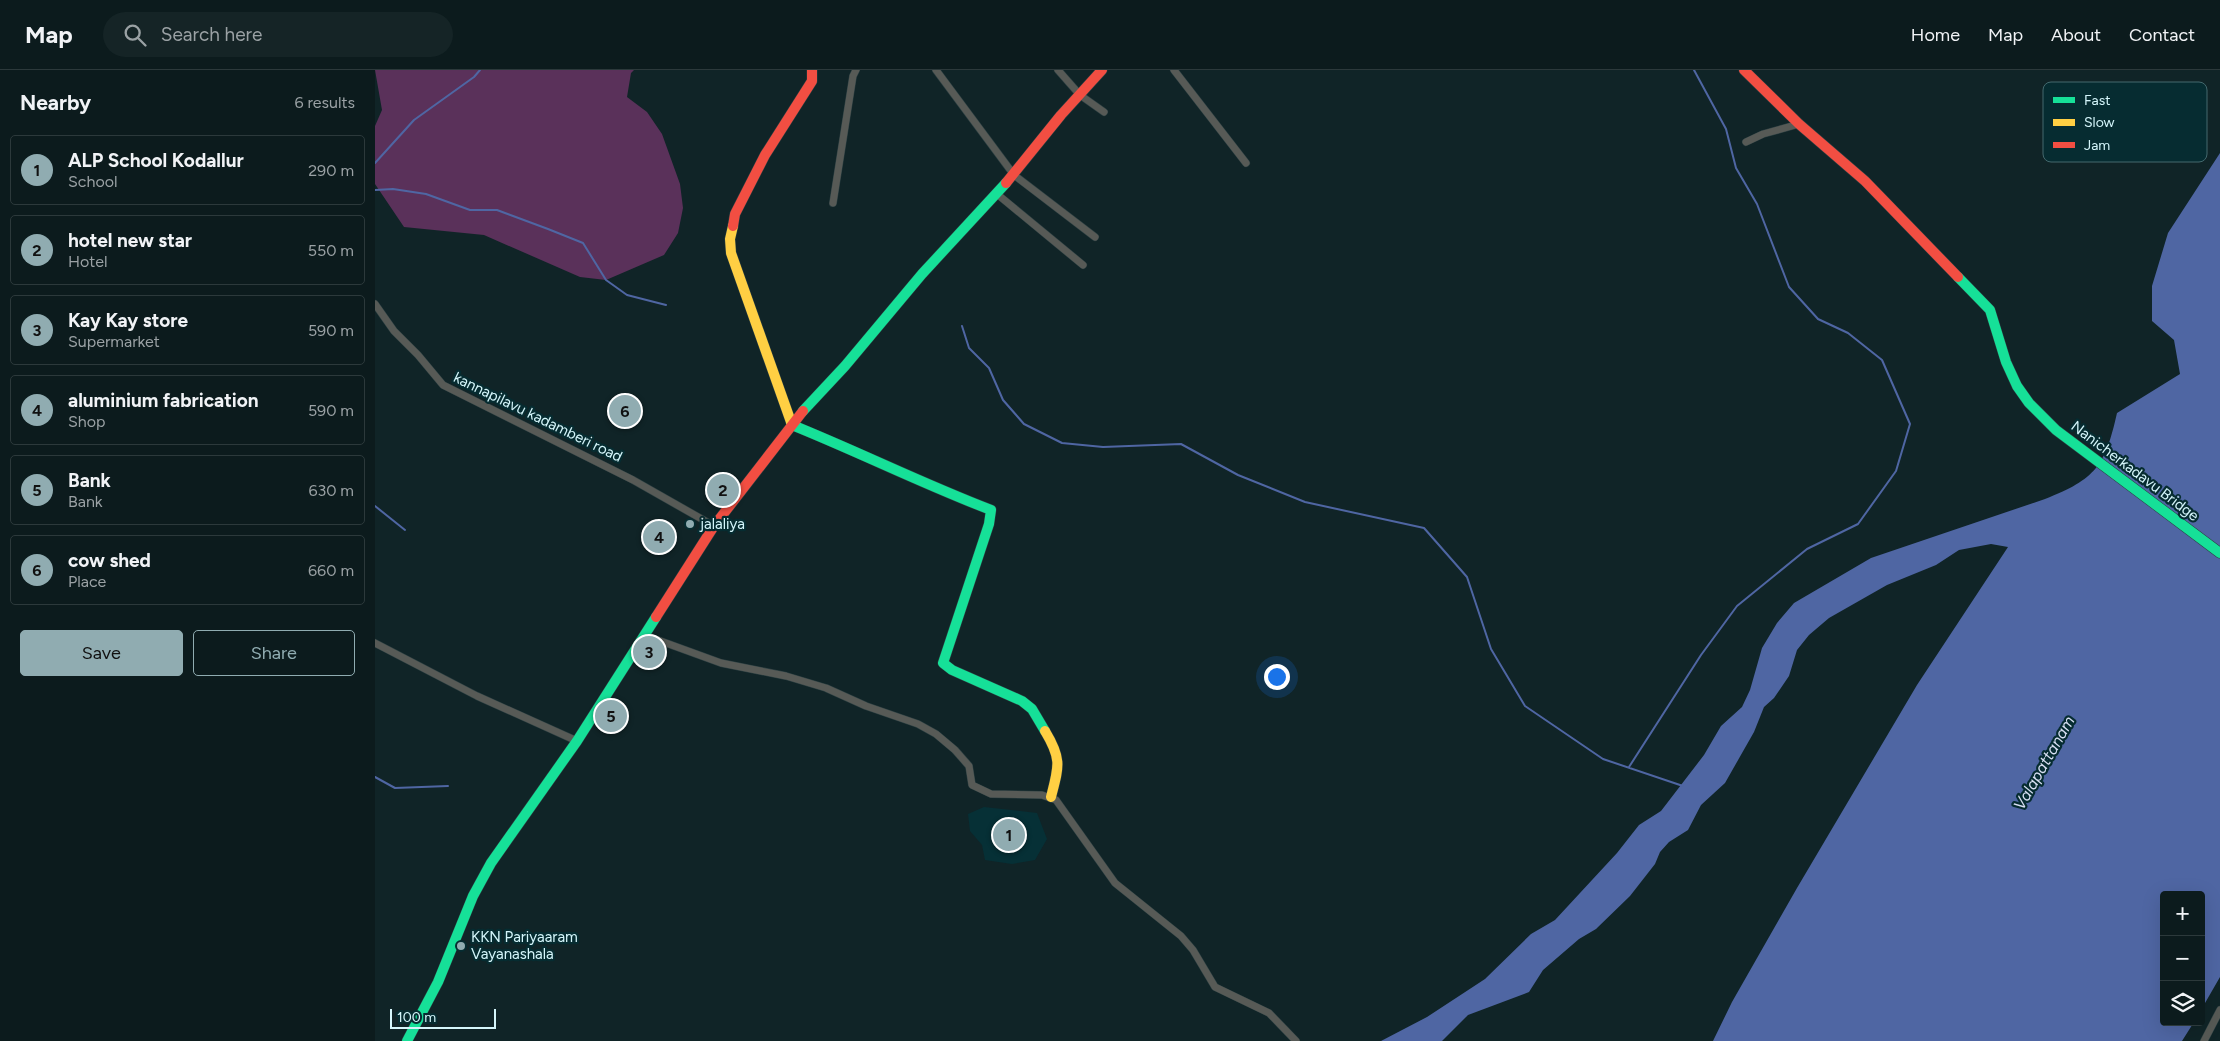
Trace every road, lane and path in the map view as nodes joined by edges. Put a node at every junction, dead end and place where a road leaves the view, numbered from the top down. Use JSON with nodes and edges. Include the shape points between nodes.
{"nodes":[{"id":1,"x":812,"y":70,"type":"edge"},
{"id":2,"x":856,"y":70,"type":"edge"},
{"id":3,"x":936,"y":70,"type":"edge"},
{"id":4,"x":1058,"y":70,"type":"edge"},
{"id":5,"x":1102,"y":70,"type":"edge"},
{"id":6,"x":1174,"y":70,"type":"edge"},
{"id":7,"x":1744,"y":70,"type":"edge"},
{"id":8,"x":1079,"y":95,"type":"junction"},
{"id":9,"x":1104,"y":112,"type":"dead end"},
{"id":10,"x":1799,"y":124,"type":"junction"},
{"id":11,"x":1746,"y":142,"type":"dead end"},
{"id":12,"x":1246,"y":163,"type":"dead end"},
{"id":13,"x":1014,"y":175,"type":"junction"},
{"id":14,"x":997,"y":194,"type":"junction"},
{"id":15,"x":833,"y":202,"type":"dead end"},
{"id":16,"x":1095,"y":237,"type":"dead end"},
{"id":17,"x":1083,"y":265,"type":"dead end"},
{"id":18,"x":375,"y":304,"type":"edge"},
{"id":19,"x":792,"y":425,"type":"junction"},
{"id":20,"x":714,"y":526,"type":"junction"},
{"id":21,"x":2220,"y":553,"type":"edge"},
{"id":22,"x":644,"y":635,"type":"junction"},
{"id":23,"x":375,"y":643,"type":"edge"},
{"id":24,"x":577,"y":740,"type":"junction"},
{"id":25,"x":1051,"y":797,"type":"junction"},
{"id":26,"x":2220,"y":1010,"type":"edge"},
{"id":27,"x":407,"y":1041,"type":"edge"},
{"id":28,"x":1296,"y":1041,"type":"edge"},
{"id":29,"x":2203,"y":1041,"type":"edge"}],
"edges":[{"from":1,"to":19,"type":"main road","via":[[812,81],[765,156],[735,214],[730,239],[731,253]]},
{"from":2,"to":15,"type":"street"},
{"from":3,"to":13,"type":"street"},
{"from":4,"to":8,"type":"street"},
{"from":5,"to":8,"type":"main road"},
{"from":6,"to":12,"type":"street"},
{"from":7,"to":10,"type":"main road","name":"Nanicherkadavu Bridge"},
{"from":8,"to":9,"type":"street"},
{"from":8,"to":13,"type":"main road"},
{"from":10,"to":11,"type":"street"},
{"from":10,"to":21,"type":"main road","name":"Nanicherkadavu Bridge","via":[[1865,182],[1990,310],[2005,362],[2029,403],[2056,430]]},
{"from":13,"to":14,"type":"main road"},
{"from":13,"to":16,"type":"street"},
{"from":14,"to":17,"type":"street"},
{"from":14,"to":19,"type":"main road","via":[[922,274]]},
{"from":18,"to":20,"type":"street","name":"kannapilavu kadamberi road","via":[[393,331],[443,385],[633,480]]},
{"from":19,"to":20,"type":"main road"},
{"from":19,"to":25,"type":"main road","via":[[991,510],[943,663],[1033,709],[1057,751],[1058,771]]},
{"from":20,"to":22,"type":"main road"},
{"from":22,"to":24,"type":"main road"},
{"from":22,"to":25,"type":"street","via":[[721,663],[826,688],[918,724],[955,750],[969,766],[972,785],[991,794]]},
{"from":23,"to":24,"type":"street","via":[[477,696]]},
{"from":24,"to":27,"type":"main road","via":[[491,863],[466,912],[438,982]]},
{"from":25,"to":28,"type":"street","via":[[1061,804],[1087,846],[1115,882],[1181,936],[1201,961],[1215,987],[1269,1013]]},
{"from":26,"to":29,"type":"street"}]}
